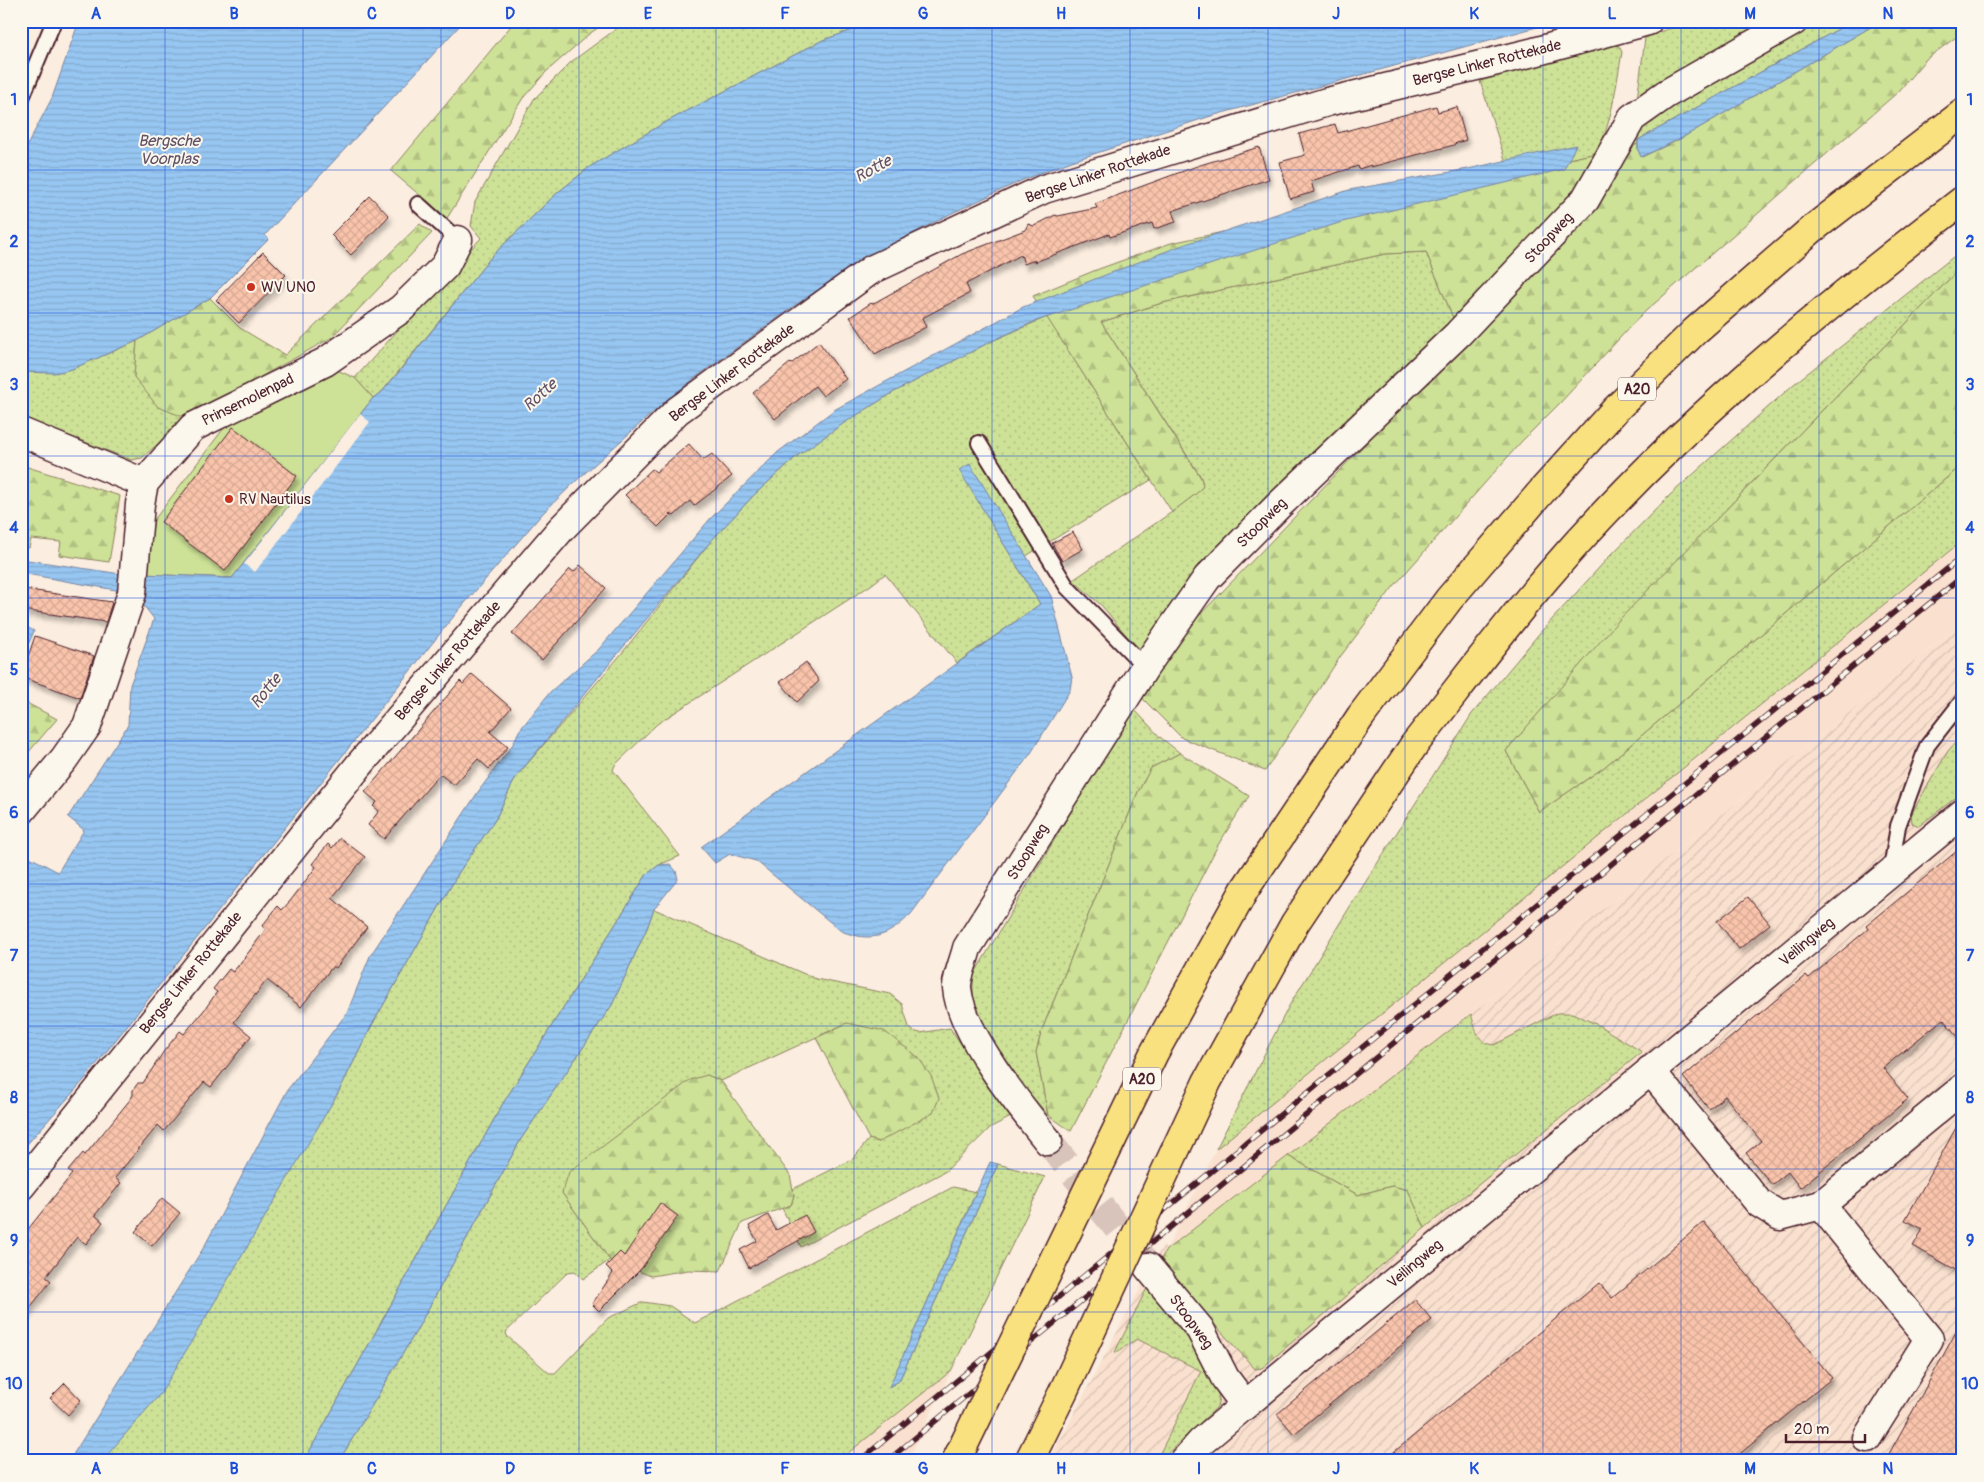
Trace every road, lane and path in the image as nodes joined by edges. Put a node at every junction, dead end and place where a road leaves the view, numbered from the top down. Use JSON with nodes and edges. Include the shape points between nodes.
{"nodes":[{"id":1,"x":54,"y":21,"type":"edge"},
{"id":2,"x":1648,"y":21,"type":"edge"},
{"id":3,"x":1794,"y":21,"type":"edge"},
{"id":4,"x":21,"y":100,"type":"edge"},
{"id":5,"x":1963,"y":114,"type":"edge"},
{"id":6,"x":1963,"y":200,"type":"edge"},
{"id":7,"x":418,"y":204,"type":"dead end"},
{"id":8,"x":458,"y":240,"type":"joint"},
{"id":9,"x":21,"y":432,"type":"edge"},
{"id":10,"x":979,"y":443,"type":"dead end"},
{"id":11,"x":144,"y":483,"type":"junction"},
{"id":12,"x":1144,"y":667,"type":"junction"},
{"id":13,"x":1963,"y":700,"type":"edge"},
{"id":14,"x":25,"y":799,"type":"edge"},
{"id":15,"x":1963,"y":813,"type":"edge"},
{"id":16,"x":1891,"y":872,"type":"junction"},
{"id":17,"x":1650,"y":1070,"type":"junction"},
{"id":18,"x":1963,"y":1088,"type":"edge"},
{"id":19,"x":1048,"y":1141,"type":"tunnel mouth"},
{"id":20,"x":21,"y":1186,"type":"edge"},
{"id":21,"x":1821,"y":1205,"type":"junction"},
{"id":22,"x":1148,"y":1267,"type":"tunnel mouth"},
{"id":23,"x":1245,"y":1405,"type":"junction"},
{"id":24,"x":1866,"y":1438,"type":"dead end"},
{"id":25,"x":956,"y":1461,"type":"edge"},
{"id":26,"x":1029,"y":1461,"type":"edge"},
{"id":27,"x":1184,"y":1461,"type":"edge"}],
"edges":[{"from":1,"to":4,"type":"lane"},
{"from":2,"to":20,"type":"street","name":"Bergse Linker Rottekade","via":[[1326,102],[1044,189],[871,270],[677,412],[561,529],[361,763]]},
{"from":3,"to":12,"type":"street","name":"Stoopweg","via":[[1666,94],[1632,118],[1585,200],[1458,334],[1207,578]]},
{"from":5,"to":25,"type":"highway","number":"A20","bridge":true,"via":[[1811,230],[1695,331],[1623,403],[1448,599],[1361,716],[1245,889],[1154,1053]]},
{"from":6,"to":26,"type":"highway","bridge":true,"via":[[1778,348],[1666,451],[1547,576],[1414,745],[1295,923],[1207,1082]]},
{"from":7,"to":8,"type":"lane"},
{"from":8,"to":11,"type":"street","name":"Prinsemolenpad","via":[[445,266],[402,309],[325,362],[193,427]]},
{"from":9,"to":11,"type":"street"},
{"from":10,"to":12,"type":"lane","via":[[1066,587]]},
{"from":11,"to":14,"type":"street","via":[[133,584],[87,726],[64,759]]},
{"from":12,"to":19,"type":"street","name":"Stoopweg","via":[[967,948],[956,987],[968,1028]]},
{"from":13,"to":16,"type":"lane","via":[[1927,746],[1898,826]]},
{"from":15,"to":16,"type":"street","name":"Veilingweg"},
{"from":16,"to":17,"type":"street","name":"Veilingweg"},
{"from":17,"to":21,"type":"street","via":[[1759,1203],[1780,1216]]},
{"from":17,"to":23,"type":"street","name":"Veilingweg"},
{"from":18,"to":21,"type":"street"},
{"from":21,"to":24,"type":"street","via":[[1929,1339]]},
{"from":22,"to":23,"type":"street","name":"Stoopweg","via":[[1200,1329],[1225,1378]]},
{"from":23,"to":27,"type":"street","name":"Veilingweg"}]}
